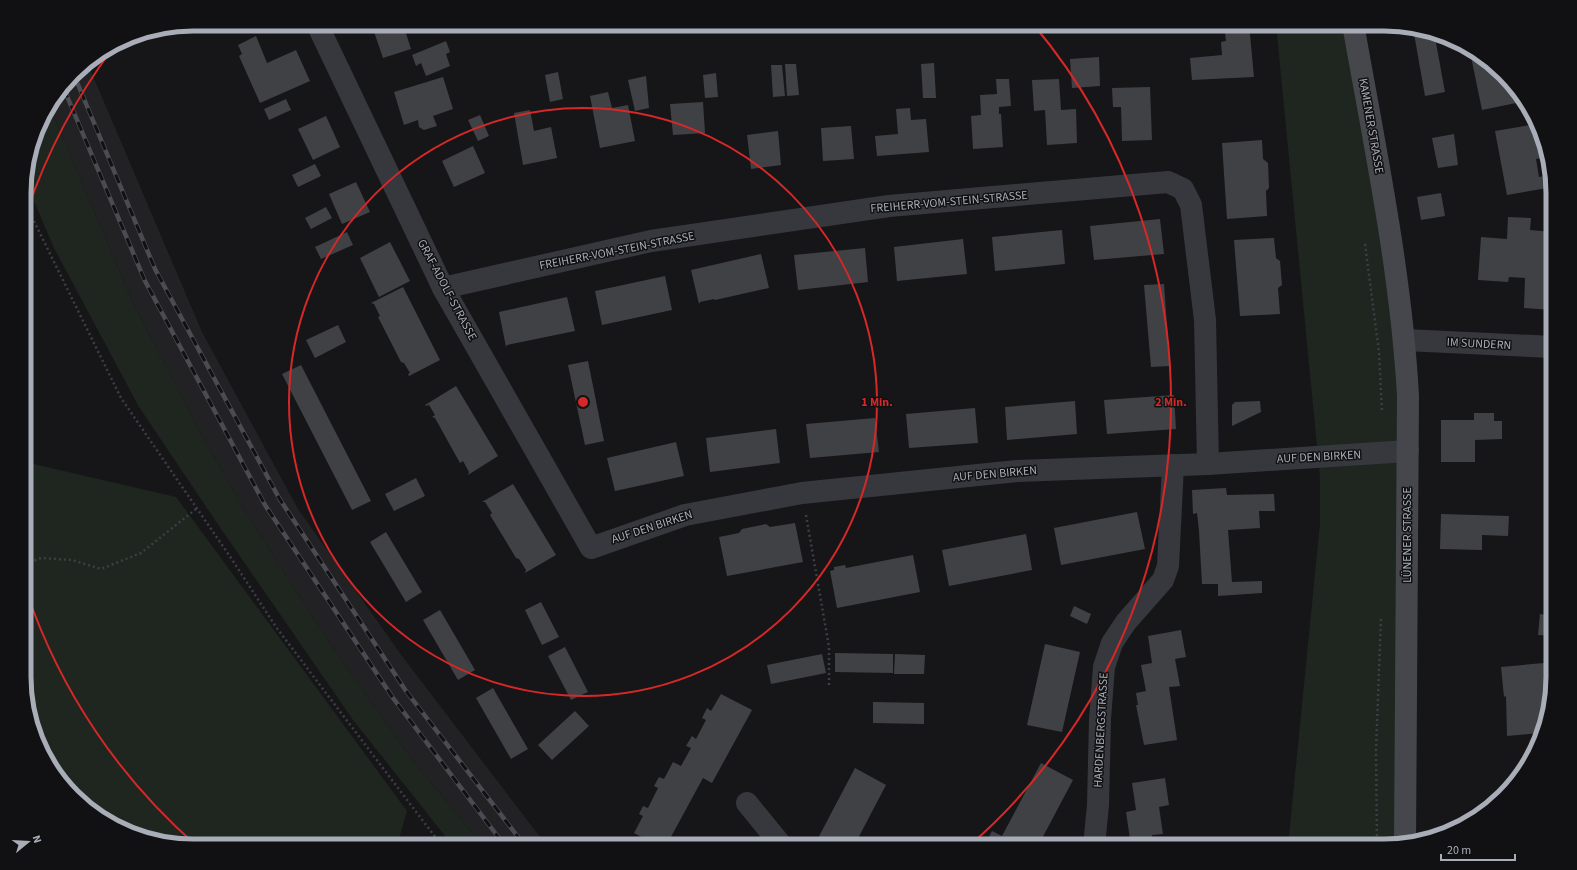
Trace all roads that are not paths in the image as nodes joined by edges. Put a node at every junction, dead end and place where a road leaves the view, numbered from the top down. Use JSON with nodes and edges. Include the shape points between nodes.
{"nodes":[{"id":1,"x":320,"y":31,"type":"edge"},
{"id":2,"x":1354,"y":31,"type":"edge"},
{"id":3,"x":1389,"y":229,"type":"joint"},
{"id":4,"x":443,"y":288,"type":"junction"},
{"id":5,"x":1405,"y":340,"type":"junction"},
{"id":6,"x":1546,"y":347,"type":"edge"},
{"id":7,"x":1408,"y":451,"type":"junction"},
{"id":8,"x":1208,"y":464,"type":"junction"},
{"id":9,"x":1172,"y":465,"type":"junction"},
{"id":10,"x":591,"y":548,"type":"joint"},
{"id":11,"x":747,"y":802,"type":"dead end"},
{"id":12,"x":1405,"y":838,"type":"edge"},
{"id":13,"x":776,"y":839,"type":"edge"},
{"id":14,"x":1095,"y":839,"type":"edge"}],
"edges":[{"from":1,"to":4,"type":"street","name":"GRAF-ADOLF-STRASSE"},
{"from":2,"to":3,"type":"main road","name":"KAMENER STRASSE"},
{"from":3,"to":5,"type":"main road","name":"LÜNENER STRASSE"},
{"from":4,"to":8,"type":"street","name":"FREIHERR-VOM-STEIN-STRASSE","via":[[651,241],[889,206],[1168,182],[1183,189],[1191,205],[1205,320]]},
{"from":4,"to":10,"type":"street","name":"GRAF-ADOLF-STRASSE"},
{"from":5,"to":6,"type":"street","name":"IM SUNDERN"},
{"from":5,"to":7,"type":"main road","name":"LÜNENER STRASSE"},
{"from":7,"to":8,"type":"street","name":"AUF DEN BIRKEN"},
{"from":7,"to":12,"type":"main road","name":"LÜNENER STRASSE"},
{"from":8,"to":9,"type":"street","name":"AUF DEN BIRKEN"},
{"from":9,"to":10,"type":"street","name":"AUF DEN BIRKEN","via":[[1017,471],[802,493],[685,515]]},
{"from":9,"to":14,"type":"street","name":"HARDENBERGSTRASSE","via":[[1168,566],[1163,580],[1126,622],[1112,643],[1104,667]]},
{"from":11,"to":13,"type":"street"}]}
